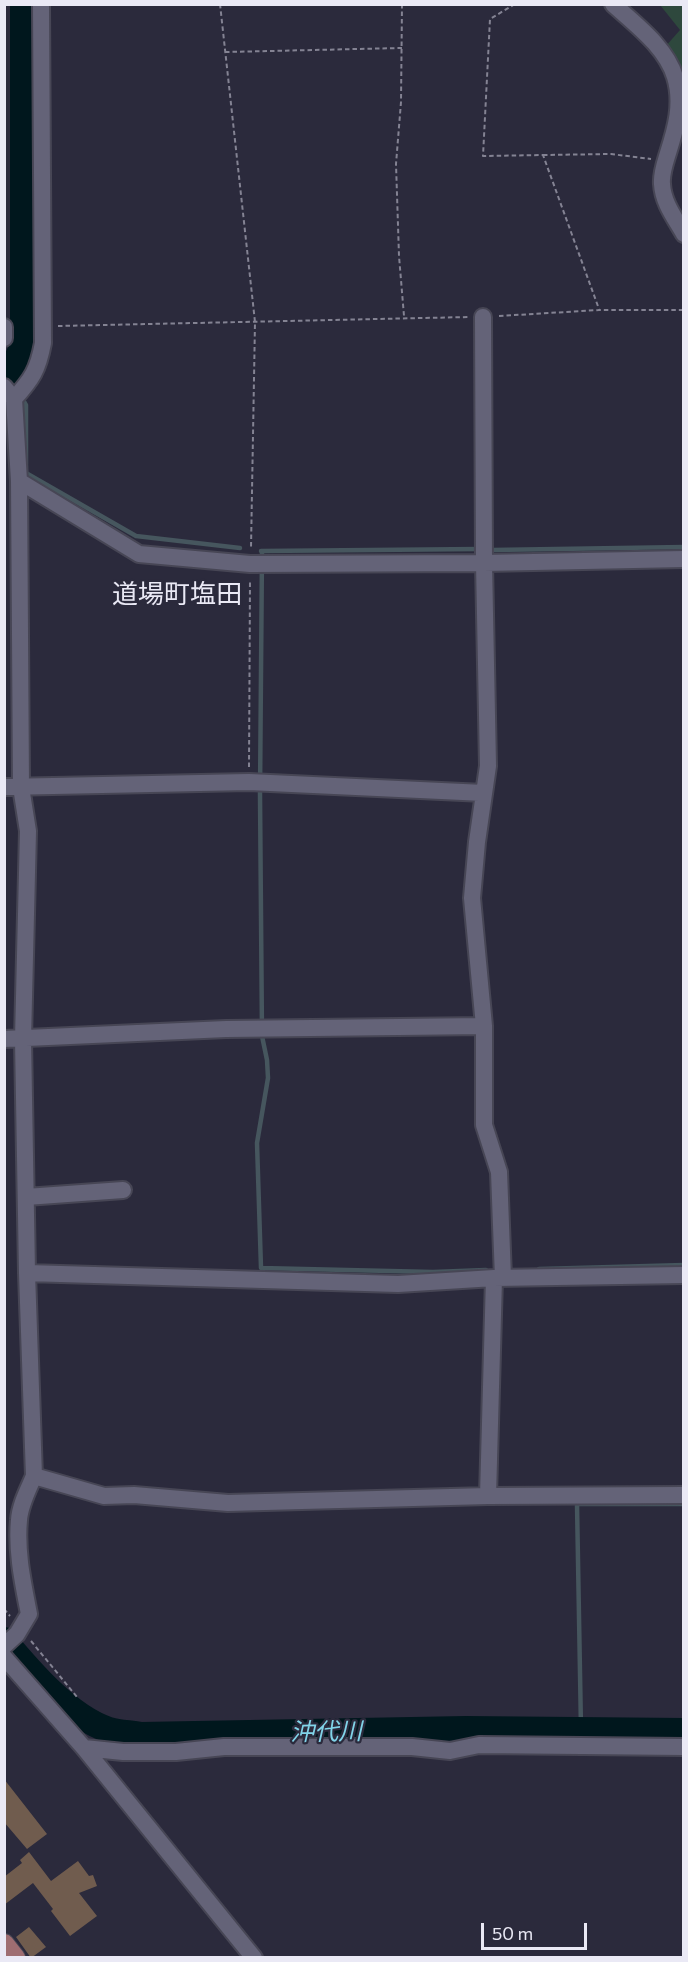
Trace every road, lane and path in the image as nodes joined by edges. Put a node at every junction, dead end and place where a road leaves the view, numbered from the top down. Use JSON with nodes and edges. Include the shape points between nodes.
{"nodes":[{"id":1,"x":41,"y":4,"type":"edge"},
{"id":2,"x":220,"y":4,"type":"edge"},
{"id":3,"x":402,"y":4,"type":"edge"},
{"id":4,"x":515,"y":4,"type":"edge"},
{"id":5,"x":613,"y":4,"type":"edge"},
{"id":6,"x":403,"y":48,"type":"junction"},
{"id":7,"x":225,"y":52,"type":"junction"},
{"id":8,"x":682,"y":103,"type":"edge"},
{"id":9,"x":543,"y":155,"type":"junction"},
{"id":10,"x":665,"y":162,"type":"junction"},
{"id":11,"x":684,"y":234,"type":"edge"},
{"id":12,"x":599,"y":310,"type":"junction"},
{"id":13,"x":684,"y":310,"type":"edge"},
{"id":14,"x":404,"y":317,"type":"junction"},
{"id":15,"x":483,"y":317,"type":"junction"},
{"id":16,"x":255,"y":322,"type":"junction"},
{"id":17,"x":4,"y":327,"type":"edge"},
{"id":18,"x":43,"y":327,"type":"junction"},
{"id":19,"x":4,"y":338,"type":"edge"},
{"id":20,"x":9,"y":393,"type":"edge"},
{"id":21,"x":19,"y":481,"type":"junction"},
{"id":22,"x":684,"y":559,"type":"edge"},
{"id":23,"x":484,"y":563,"type":"junction"},
{"id":24,"x":250,"y":564,"type":"junction"},
{"id":25,"x":249,"y":782,"type":"junction"},
{"id":26,"x":13,"y":787,"type":"edge"},
{"id":27,"x":484,"y":793,"type":"junction"},
{"id":28,"x":484,"y":1026,"type":"junction"},
{"id":29,"x":4,"y":1039,"type":"edge"},
{"id":30,"x":23,"y":1039,"type":"junction"},
{"id":31,"x":123,"y":1190,"type":"dead end"},
{"id":32,"x":26,"y":1197,"type":"junction"},
{"id":33,"x":27,"y":1274,"type":"junction"},
{"id":34,"x":684,"y":1275,"type":"edge"},
{"id":35,"x":499,"y":1278,"type":"junction"},
{"id":36,"x":34,"y":1476,"type":"junction"},
{"id":37,"x":684,"y":1495,"type":"edge"},
{"id":38,"x":488,"y":1496,"type":"junction"},
{"id":39,"x":4,"y":1609,"type":"edge"},
{"id":40,"x":19,"y":1631,"type":"junction"},
{"id":41,"x":4,"y":1646,"type":"edge"},
{"id":42,"x":4,"y":1657,"type":"edge"},
{"id":43,"x":77,"y":1697,"type":"dead end"},
{"id":44,"x":684,"y":1747,"type":"edge"},
{"id":45,"x":84,"y":1748,"type":"junction"},
{"id":46,"x":4,"y":1944,"type":"edge"},
{"id":47,"x":15,"y":1958,"type":"edge"},
{"id":48,"x":254,"y":1958,"type":"edge"}],
"edges":[{"from":1,"to":18,"type":"street"},
{"from":2,"to":7,"type":"path"},
{"from":3,"to":6,"type":"path"},
{"from":4,"to":9,"type":"path","via":[[490,19],[483,156]]},
{"from":5,"to":8,"type":"street","via":[[661,50],[675,76]]},
{"from":6,"to":7,"type":"path"},
{"from":6,"to":14,"type":"path","via":[[396,164]]},
{"from":7,"to":16,"type":"path"},
{"from":8,"to":10,"type":"street"},
{"from":9,"to":10,"type":"path","via":[[611,154]]},
{"from":9,"to":12,"type":"path"},
{"from":10,"to":11,"type":"street","via":[[661,183],[665,202]]},
{"from":12,"to":13,"type":"path"},
{"from":12,"to":15,"type":"path"},
{"from":14,"to":15,"type":"path"},
{"from":14,"to":16,"type":"path"},
{"from":15,"to":23,"type":"street"},
{"from":16,"to":18,"type":"path"},
{"from":16,"to":24,"type":"path"},
{"from":17,"to":19,"type":"street"},
{"from":18,"to":20,"type":"street","via":[[39,363],[30,382]]},
{"from":20,"to":21,"type":"street"},
{"from":21,"to":24,"type":"street","via":[[139,554]]},
{"from":21,"to":26,"type":"street"},
{"from":22,"to":23,"type":"street"},
{"from":23,"to":24,"type":"street"},
{"from":23,"to":27,"type":"street","via":[[488,766]]},
{"from":24,"to":25,"type":"path"},
{"from":25,"to":26,"type":"street"},
{"from":25,"to":27,"type":"street"},
{"from":26,"to":30,"type":"street","via":[[28,831]]},
{"from":27,"to":28,"type":"street","via":[[472,898]]},
{"from":28,"to":30,"type":"street","via":[[226,1029]]},
{"from":28,"to":35,"type":"street","via":[[484,1125],[499,1172]]},
{"from":29,"to":30,"type":"street"},
{"from":30,"to":32,"type":"street"},
{"from":31,"to":32,"type":"street"},
{"from":32,"to":33,"type":"street"},
{"from":33,"to":35,"type":"street","via":[[398,1284]]},
{"from":33,"to":36,"type":"street"},
{"from":34,"to":35,"type":"street"},
{"from":35,"to":38,"type":"street"},
{"from":36,"to":38,"type":"street","via":[[104,1496],[228,1503]]},
{"from":36,"to":40,"type":"street","via":[[19,1520],[19,1560],[29,1614]]},
{"from":37,"to":38,"type":"street"},
{"from":39,"to":40,"type":"path"},
{"from":40,"to":41,"type":"street"},
{"from":40,"to":43,"type":"path"},
{"from":42,"to":45,"type":"street"},
{"from":44,"to":45,"type":"street","via":[[479,1745],[450,1751],[274,1746],[176,1752]]},
{"from":45,"to":48,"type":"street"},
{"from":46,"to":47,"type":"main road"}]}
